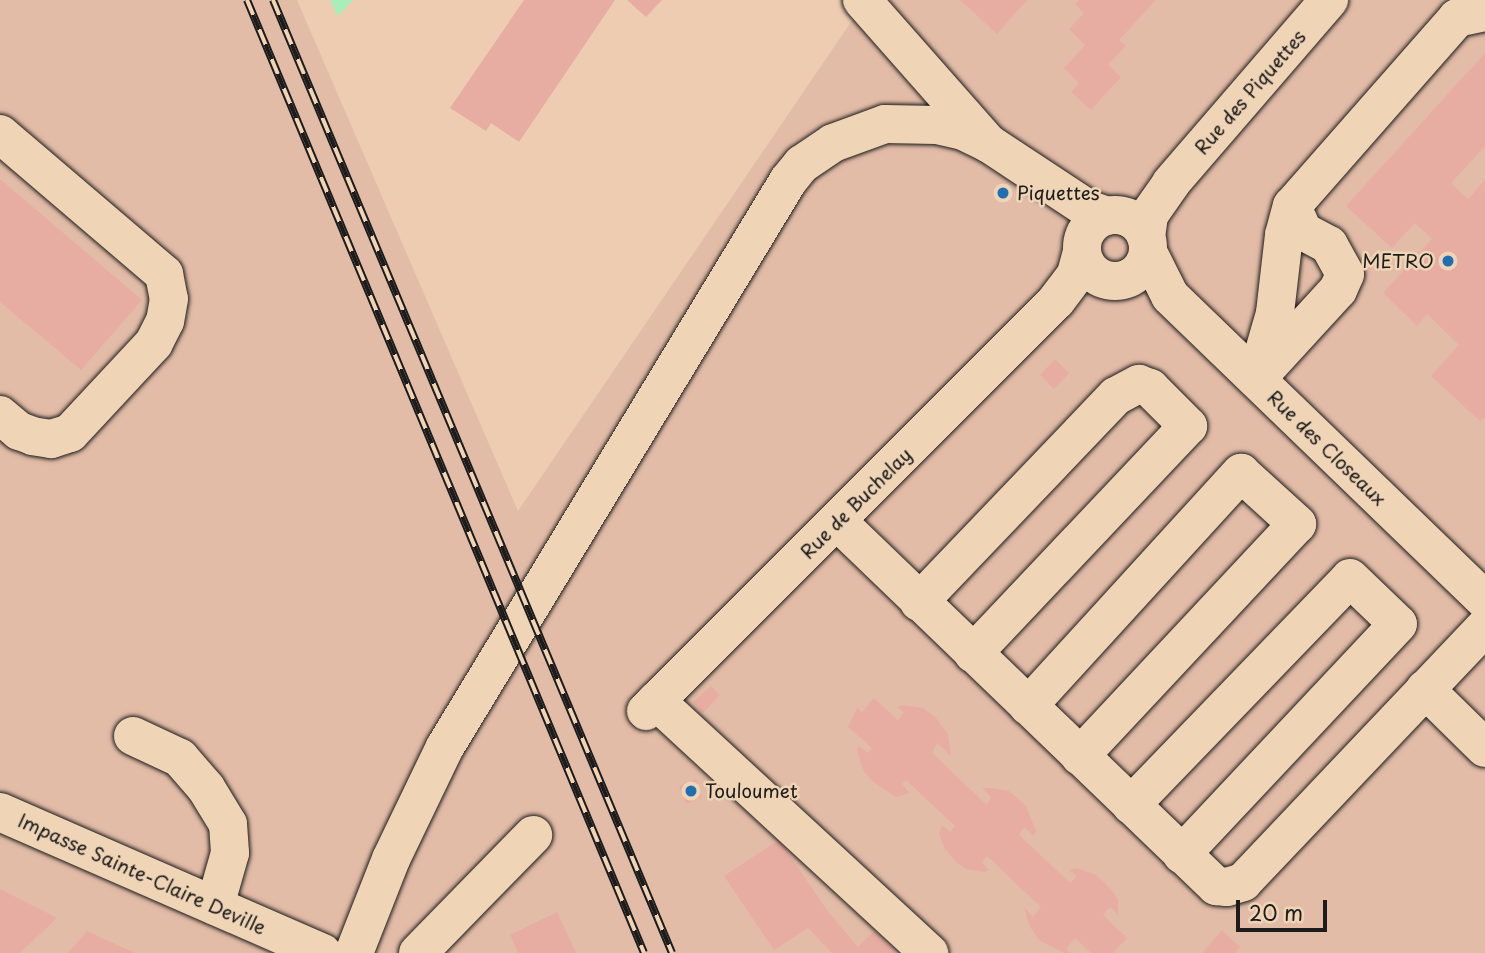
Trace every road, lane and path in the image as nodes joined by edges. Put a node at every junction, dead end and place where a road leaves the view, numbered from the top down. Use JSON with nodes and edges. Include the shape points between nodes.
{"nodes":[{"id":1,"x":862,"y":0,"type":"edge"},
{"id":2,"x":1329,"y":0,"type":"edge"},
{"id":3,"x":1485,"y":12,"type":"edge"},
{"id":4,"x":908,"y":49,"type":"junction"},
{"id":5,"x":0,"y":134,"type":"edge"},
{"id":6,"x":907,"y":135,"type":"junction"},
{"id":7,"x":988,"y":143,"type":"junction"},
{"id":8,"x":1171,"y":183,"type":"junction"},
{"id":9,"x":1292,"y":206,"type":"junction"},
{"id":10,"x":1097,"y":232,"type":"junction"},
{"id":11,"x":1147,"y":244,"type":"junction"},
{"id":12,"x":1111,"y":280,"type":"junction"},
{"id":13,"x":1064,"y":292,"type":"junction"},
{"id":14,"x":1170,"y":296,"type":"junction"},
{"id":15,"x":1256,"y":379,"type":"junction"},
{"id":16,"x":0,"y":415,"type":"edge"},
{"id":17,"x":838,"y":522,"type":"junction"},
{"id":18,"x":1485,"y":600,"type":"edge"},
{"id":19,"x":919,"y":602,"type":"junction"},
{"id":20,"x":1485,"y":626,"type":"edge"},
{"id":21,"x":973,"y":653,"type":"junction"},
{"id":22,"x":1425,"y":689,"type":"junction"},
{"id":23,"x":1028,"y":706,"type":"junction"},
{"id":24,"x":133,"y":736,"type":"dead end"},
{"id":25,"x":1485,"y":748,"type":"edge"},
{"id":26,"x":1080,"y":756,"type":"junction"},
{"id":27,"x":1131,"y":805,"type":"junction"},
{"id":28,"x":0,"y":811,"type":"edge"},
{"id":29,"x":533,"y":835,"type":"dead end"},
{"id":30,"x":1182,"y":854,"type":"junction"},
{"id":31,"x":215,"y":906,"type":"junction"},
{"id":32,"x":322,"y":953,"type":"edge"},
{"id":33,"x":354,"y":953,"type":"edge"},
{"id":34,"x":418,"y":953,"type":"edge"},
{"id":35,"x":929,"y":953,"type":"edge"}],
"edges":[{"from":1,"to":4,"type":"street"},
{"from":2,"to":8,"type":"street","name":"Rue des Piquettes"},
{"from":3,"to":9,"type":"street","via":[[1457,18]]},
{"from":4,"to":6,"type":"street"},
{"from":4,"to":7,"type":"street"},
{"from":5,"to":16,"type":"street","via":[[164,274],[169,299],[166,321],[153,343],[70,433],[51,439],[33,436]]},
{"from":6,"to":7,"type":"street","via":[[963,131]]},
{"from":6,"to":10,"type":"street","via":[[1007,176],[1045,205]]},
{"from":6,"to":33,"type":"street","via":[[885,124],[854,134],[818,151],[788,181],[445,747],[391,859]]},
{"from":7,"to":10,"type":"street","via":[[1088,209]]},
{"from":8,"to":10,"type":"street","name":"Rue des Piquettes"},
{"from":8,"to":11,"type":"street","name":"Rue des Piquettes","via":[[1149,215]]},
{"from":9,"to":15,"type":"street","via":[[1275,313]]},
{"from":9,"to":15,"type":"street","via":[[1303,231],[1329,245],[1345,274],[1338,290]]},
{"from":10,"to":11,"type":"street","via":[[1131,219]]},
{"from":10,"to":12,"type":"street","via":[[1093,273]]},
{"from":10,"to":13,"type":"street","name":"Rue de Buchelay"},
{"from":11,"to":12,"type":"street","via":[[1137,273]]},
{"from":11,"to":14,"type":"street","name":"Rue des Closeaux"},
{"from":12,"to":13,"type":"street","name":"Rue de Buchelay","via":[[1080,282]]},
{"from":12,"to":14,"type":"street","name":"Rue des Closeaux"},
{"from":13,"to":17,"type":"street","name":"Rue de Buchelay"},
{"from":14,"to":15,"type":"street","name":"Rue des Closeaux"},
{"from":15,"to":18,"type":"street","name":"Rue des Closeaux"},
{"from":17,"to":19,"type":"street"},
{"from":17,"to":35,"type":"street","name":"Rue de Buchelay","via":[[651,706]]},
{"from":19,"to":21,"type":"street"},
{"from":19,"to":21,"type":"street","via":[[1116,396],[1139,384],[1150,388],[1188,426]]},
{"from":20,"to":22,"type":"street"},
{"from":21,"to":23,"type":"street"},
{"from":22,"to":25,"type":"street"},
{"from":22,"to":30,"type":"street","via":[[1243,882],[1216,886]]},
{"from":23,"to":26,"type":"street"},
{"from":23,"to":26,"type":"street","via":[[1241,473],[1297,524]]},
{"from":24,"to":31,"type":"street","via":[[180,758],[228,824],[230,853]]},
{"from":26,"to":27,"type":"street"},
{"from":27,"to":30,"type":"street"},
{"from":27,"to":30,"type":"street","via":[[1350,578],[1398,624]]},
{"from":28,"to":31,"type":"street","name":"Impasse Sainte-Claire Deville"},
{"from":29,"to":34,"type":"street"},
{"from":31,"to":32,"type":"street","name":"Impasse Sainte-Claire Deville"}]}
